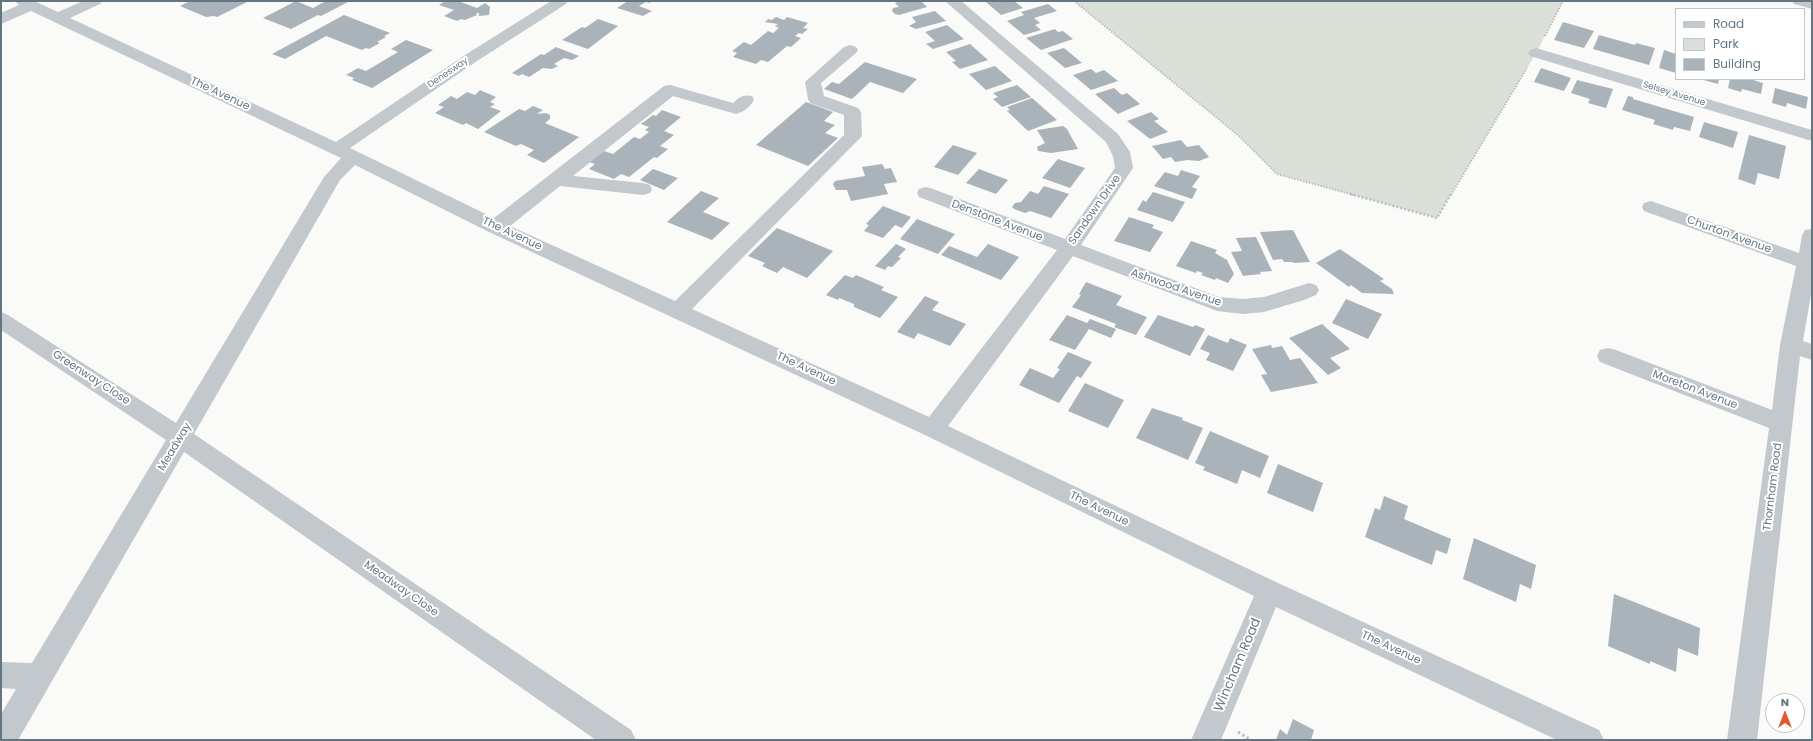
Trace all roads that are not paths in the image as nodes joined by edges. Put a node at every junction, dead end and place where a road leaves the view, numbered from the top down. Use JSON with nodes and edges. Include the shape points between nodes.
{"nodes":[{"id":1,"x":95,"y":1,"type":"edge"},
{"id":2,"x":561,"y":1,"type":"edge"},
{"id":3,"x":952,"y":1,"type":"edge"},
{"id":4,"x":1799,"y":1,"type":"edge"},
{"id":5,"x":27,"y":3,"type":"edge"},
{"id":6,"x":1812,"y":4,"type":"edge"},
{"id":7,"x":60,"y":17,"type":"junction"},
{"id":8,"x":1,"y":19,"type":"edge"},
{"id":9,"x":850,"y":50,"type":"dead end"},
{"id":10,"x":1536,"y":53,"type":"road end"},
{"id":11,"x":746,"y":100,"type":"dead end"},
{"id":12,"x":1812,"y":136,"type":"edge"},
{"id":13,"x":345,"y":153,"type":"junction"},
{"id":14,"x":556,"y":180,"type":"junction"},
{"id":15,"x":643,"y":189,"type":"dead end"},
{"id":16,"x":926,"y":193,"type":"dead end"},
{"id":17,"x":1651,"y":207,"type":"dead end"},
{"id":18,"x":496,"y":227,"type":"junction"},
{"id":19,"x":1812,"y":234,"type":"edge"},
{"id":20,"x":1068,"y":248,"type":"junction"},
{"id":21,"x":1807,"y":263,"type":"junction"},
{"id":22,"x":1309,"y":290,"type":"dead end"},
{"id":23,"x":679,"y":310,"type":"junction"},
{"id":24,"x":1,"y":320,"type":"edge"},
{"id":25,"x":1802,"y":349,"type":"edge"},
{"id":26,"x":1608,"y":356,"type":"dead end"},
{"id":27,"x":1781,"y":423,"type":"junction"},
{"id":28,"x":933,"y":429,"type":"junction"},
{"id":29,"x":181,"y":437,"type":"junction"},
{"id":30,"x":1269,"y":591,"type":"junction"},
{"id":31,"x":1,"y":675,"type":"edge"},
{"id":32,"x":40,"y":676,"type":"junction"},
{"id":33,"x":2,"y":740,"type":"edge"},
{"id":34,"x":621,"y":740,"type":"edge"},
{"id":35,"x":1206,"y":740,"type":"edge"},
{"id":36,"x":1589,"y":740,"type":"edge"},
{"id":37,"x":1742,"y":740,"type":"edge"}],
"edges":[{"from":1,"to":7,"type":"street"},
{"from":2,"to":13,"type":"street","name":"Denesway","via":[[471,58]]},
{"from":3,"to":20,"type":"street","name":"Sandown Drive","via":[[1119,146],[1124,158],[1124,168]]},
{"from":4,"to":6,"type":"street"},
{"from":5,"to":7,"type":"street","name":"The Avenue"},
{"from":5,"to":8,"type":"street"},
{"from":7,"to":13,"type":"street","name":"The Avenue"},
{"from":9,"to":23,"type":"street","via":[[814,82],[816,99],[852,112],[853,136]]},
{"from":10,"to":12,"type":"street","name":"Selsey Avenue"},
{"from":11,"to":14,"type":"street","via":[[736,109],[670,90]]},
{"from":13,"to":18,"type":"street","name":"The Avenue"},
{"from":13,"to":29,"type":"street","name":"Meadway"},
{"from":14,"to":15,"type":"street"},
{"from":14,"to":18,"type":"street"},
{"from":16,"to":20,"type":"street","name":"Denstone Avenue"},
{"from":17,"to":21,"type":"street","name":"Churton Avenue"},
{"from":18,"to":23,"type":"street","name":"The Avenue"},
{"from":19,"to":21,"type":"street","name":"Thornham Road"},
{"from":20,"to":22,"type":"street","name":"Ashwood Avenue","via":[[1217,304],[1240,308],[1260,307],[1285,301]]},
{"from":20,"to":28,"type":"street","name":"Sandown Drive"},
{"from":21,"to":25,"type":"street","name":"Thornham Road"},
{"from":23,"to":28,"type":"street","name":"The Avenue"},
{"from":24,"to":29,"type":"street","name":"Greenway Close"},
{"from":25,"to":27,"type":"street","name":"Thornham Road"},
{"from":26,"to":27,"type":"street","name":"Moreton Avenue"},
{"from":27,"to":37,"type":"street","name":"Thornham Road"},
{"from":28,"to":30,"type":"street","name":"The Avenue"},
{"from":29,"to":32,"type":"street","name":"Meadway"},
{"from":29,"to":34,"type":"street","name":"Meadway Close"},
{"from":30,"to":35,"type":"street","name":"Wincham Road"},
{"from":30,"to":36,"type":"street","name":"The Avenue"},
{"from":31,"to":32,"type":"street"},
{"from":32,"to":33,"type":"street","name":"Meadway"}]}
